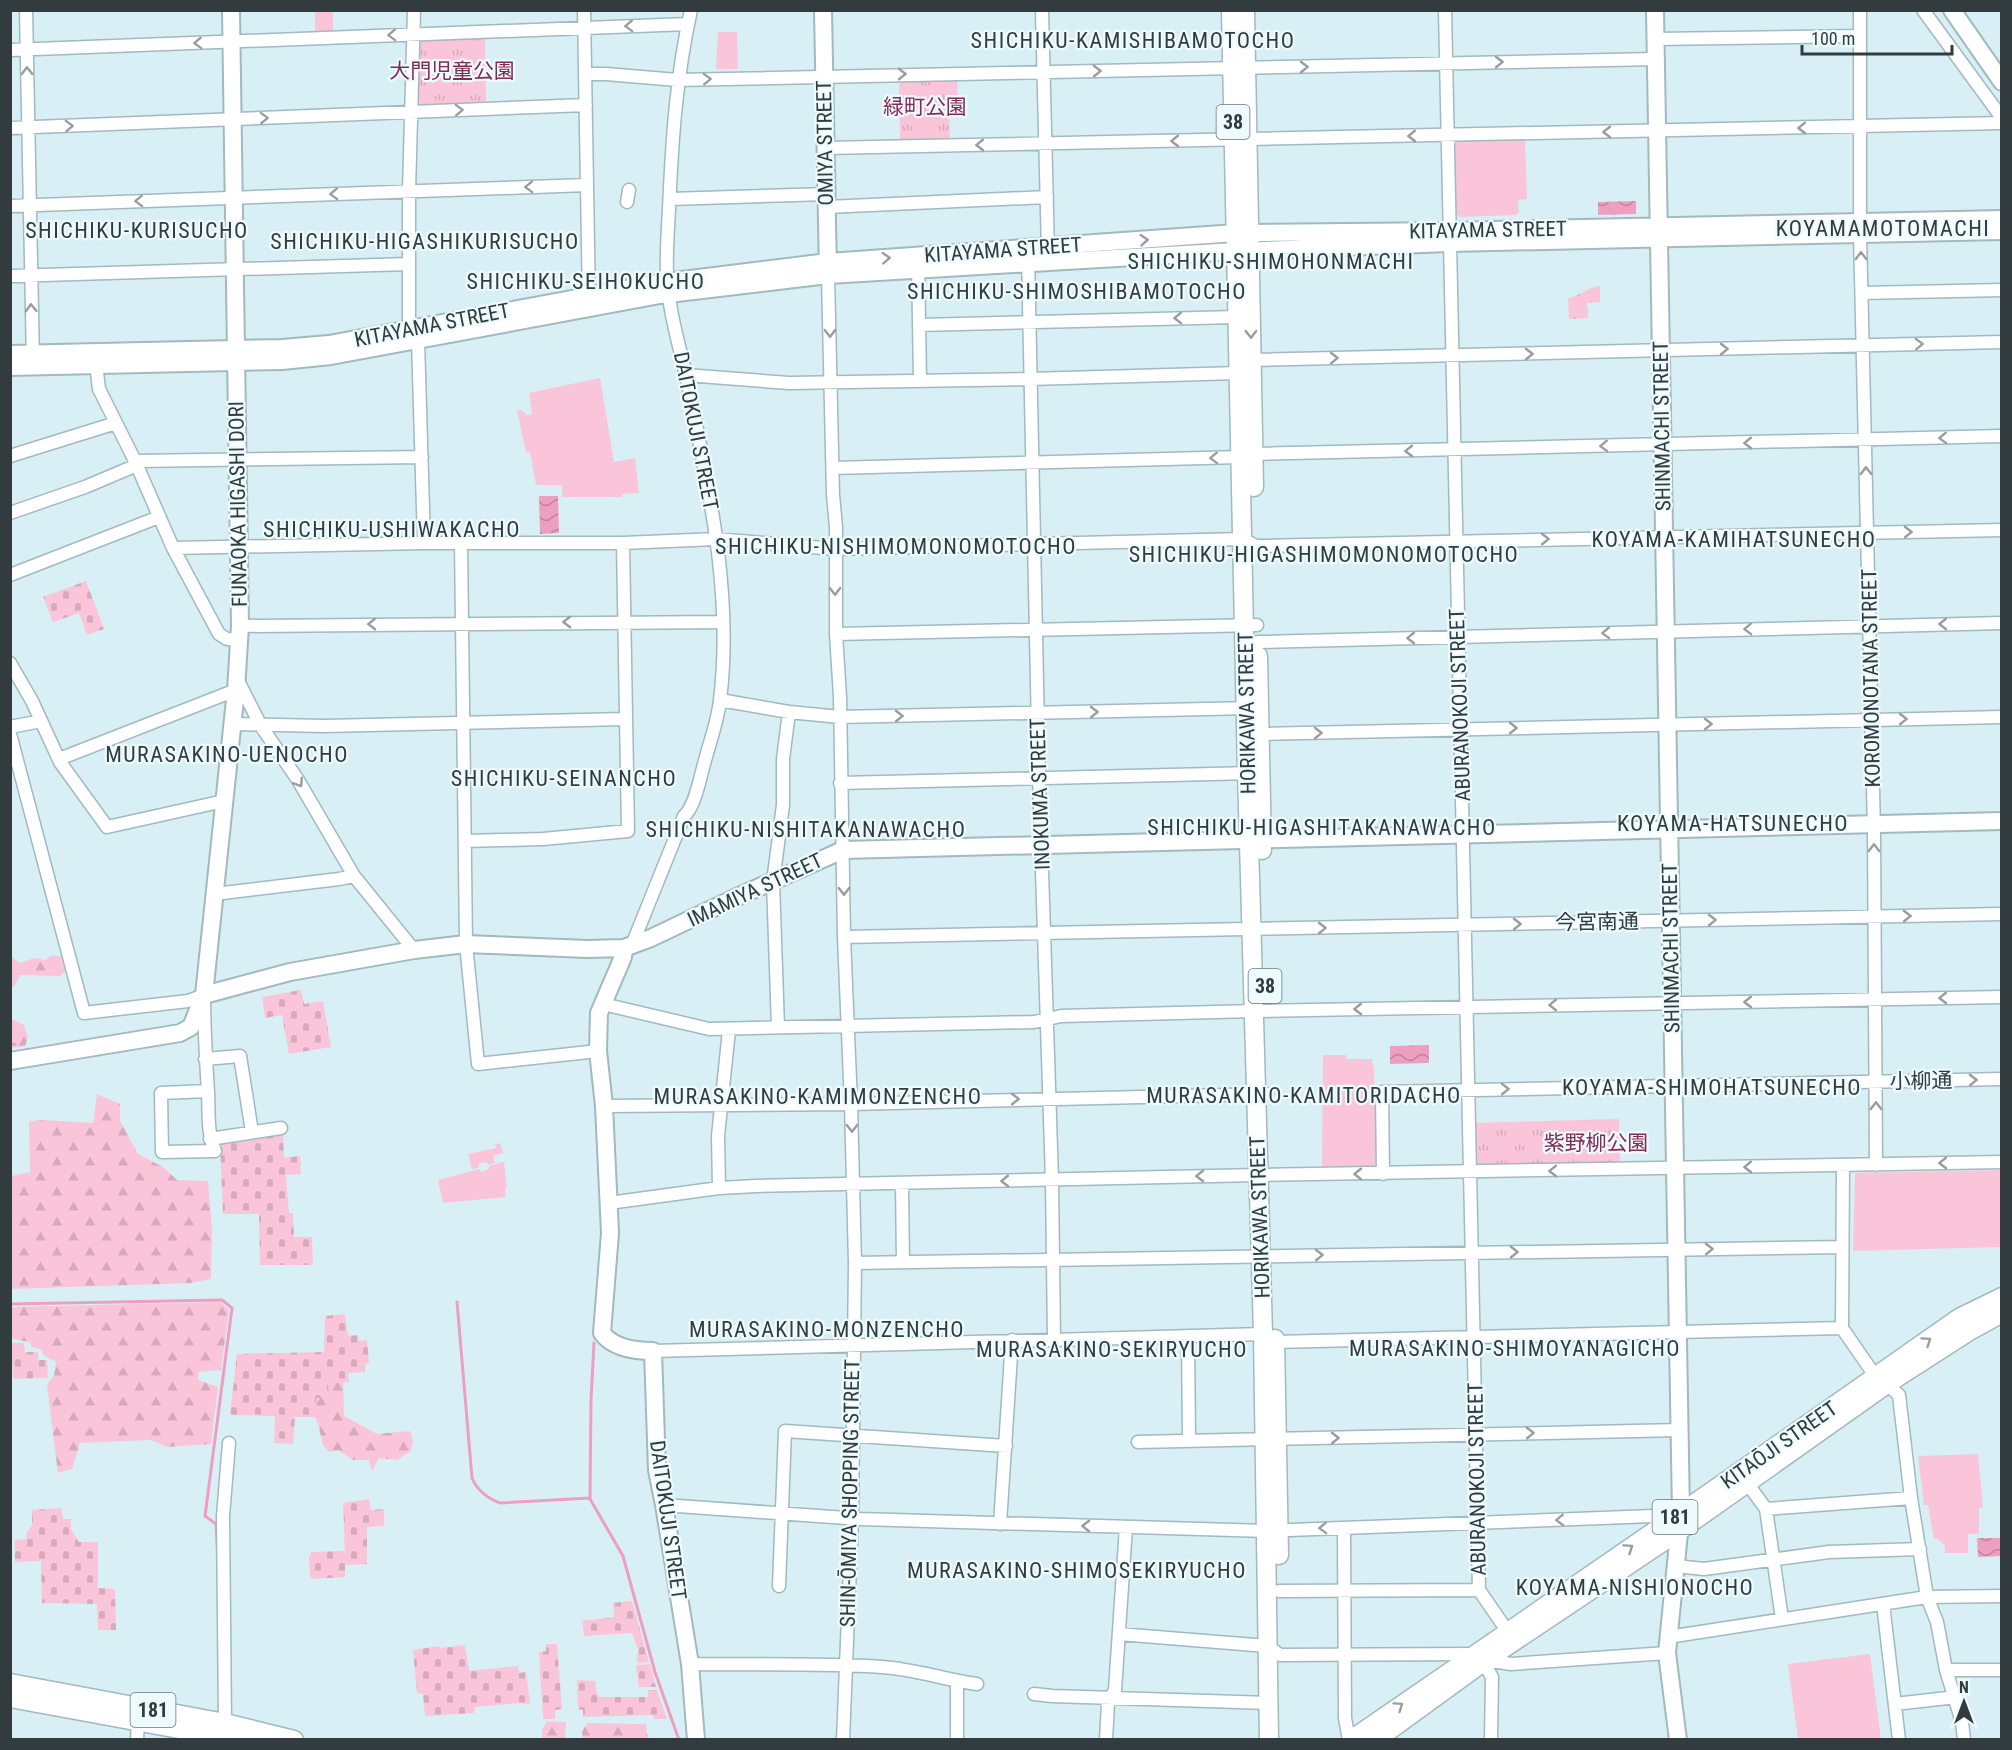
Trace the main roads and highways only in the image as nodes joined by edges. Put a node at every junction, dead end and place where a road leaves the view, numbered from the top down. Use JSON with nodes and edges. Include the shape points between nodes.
{"nodes":[{"id":1,"x":1231,"y":10,"type":"edge"},
{"id":2,"x":1245,"y":10,"type":"edge"},
{"id":3,"x":1239,"y":68,"type":"junction"},
{"id":4,"x":1243,"y":242,"type":"junction"},
{"id":5,"x":1248,"y":456,"type":"junction"},
{"id":6,"x":1253,"y":708,"type":"junction"},
{"id":7,"x":1254,"y":773,"type":"junction"},
{"id":8,"x":2001,"y":1297,"type":"edge"},
{"id":9,"x":2001,"y":1313,"type":"edge"},
{"id":10,"x":1882,"y":1380,"type":"junction"},
{"id":11,"x":1680,"y":1522,"type":"junction"},
{"id":12,"x":1272,"y":1531,"type":"junction"},
{"id":13,"x":1274,"y":1651,"type":"junction"},
{"id":14,"x":1481,"y":1659,"type":"junction"},
{"id":15,"x":10,"y":1683,"type":"edge"},
{"id":16,"x":10,"y":1698,"type":"edge"},
{"id":17,"x":231,"y":1735,"type":"edge"},
{"id":18,"x":294,"y":1740,"type":"edge"},
{"id":19,"x":1269,"y":1740,"type":"edge"},
{"id":20,"x":1281,"y":1740,"type":"edge"},
{"id":21,"x":1350,"y":1740,"type":"edge"},
{"id":22,"x":1376,"y":1740,"type":"edge"}],
"edges":[{"from":1,"to":3,"type":"main road","name":"HORIKAWA STREET","number":"38"},
{"from":2,"to":3,"type":"main road","name":"HORIKAWA STREET","number":"38"},
{"from":3,"to":4,"type":"main road","name":"HORIKAWA STREET","number":"38"},
{"from":4,"to":5,"type":"main road","name":"HORIKAWA STREET","number":"38","one_way":true,"via":[[1252,360]]},
{"from":4,"to":5,"type":"main road","name":"HORIKAWA STREET","number":"38","via":[[1237,317],[1238,373]]},
{"from":5,"to":6,"type":"main road","name":"HORIKAWA STREET","number":"38"},
{"from":6,"to":7,"type":"main road","name":"HORIKAWA STREET","number":"38"},
{"from":6,"to":7,"type":"main road","name":"HORIKAWA STREET","number":"38","via":[[1260,734]]},
{"from":7,"to":12,"type":"main road","name":"HORIKAWA STREET","number":"38"},
{"from":10,"to":8,"type":"main road","name":"KITAŌJI STREET","number":"181","one_way":true,"via":[[1959,1318]]},
{"from":9,"to":10,"type":"main road","name":"KITAŌJI STREET","number":"181"},
{"from":10,"to":11,"type":"main road","name":"KITAŌJI STREET","number":"181"},
{"from":10,"to":11,"type":"main road","name":"KITAŌJI STREET","number":"181","via":[[1747,1483]]},
{"from":11,"to":14,"type":"main road","name":"KITAŌJI STREET","number":"181"},
{"from":12,"to":13,"type":"main road","name":"HORIKAWA STREET","number":"38"},
{"from":12,"to":13,"type":"main road","name":"HORIKAWA STREET","number":"38","via":[[1279,1592]]},
{"from":13,"to":19,"type":"main road","name":"HORIKAWA STREET","number":"38"},
{"from":13,"to":20,"type":"main road","name":"HORIKAWA STREET","number":"38"},
{"from":21,"to":14,"type":"main road","name":"KITAŌJI STREET","number":"181","one_way":true},
{"from":14,"to":22,"type":"main road","name":"KITAŌJI STREET","number":"181"},
{"from":15,"to":17,"type":"main road","number":"181"},
{"from":16,"to":17,"type":"main road","number":"181"},
{"from":17,"to":18,"type":"main road","number":"181"}]}
